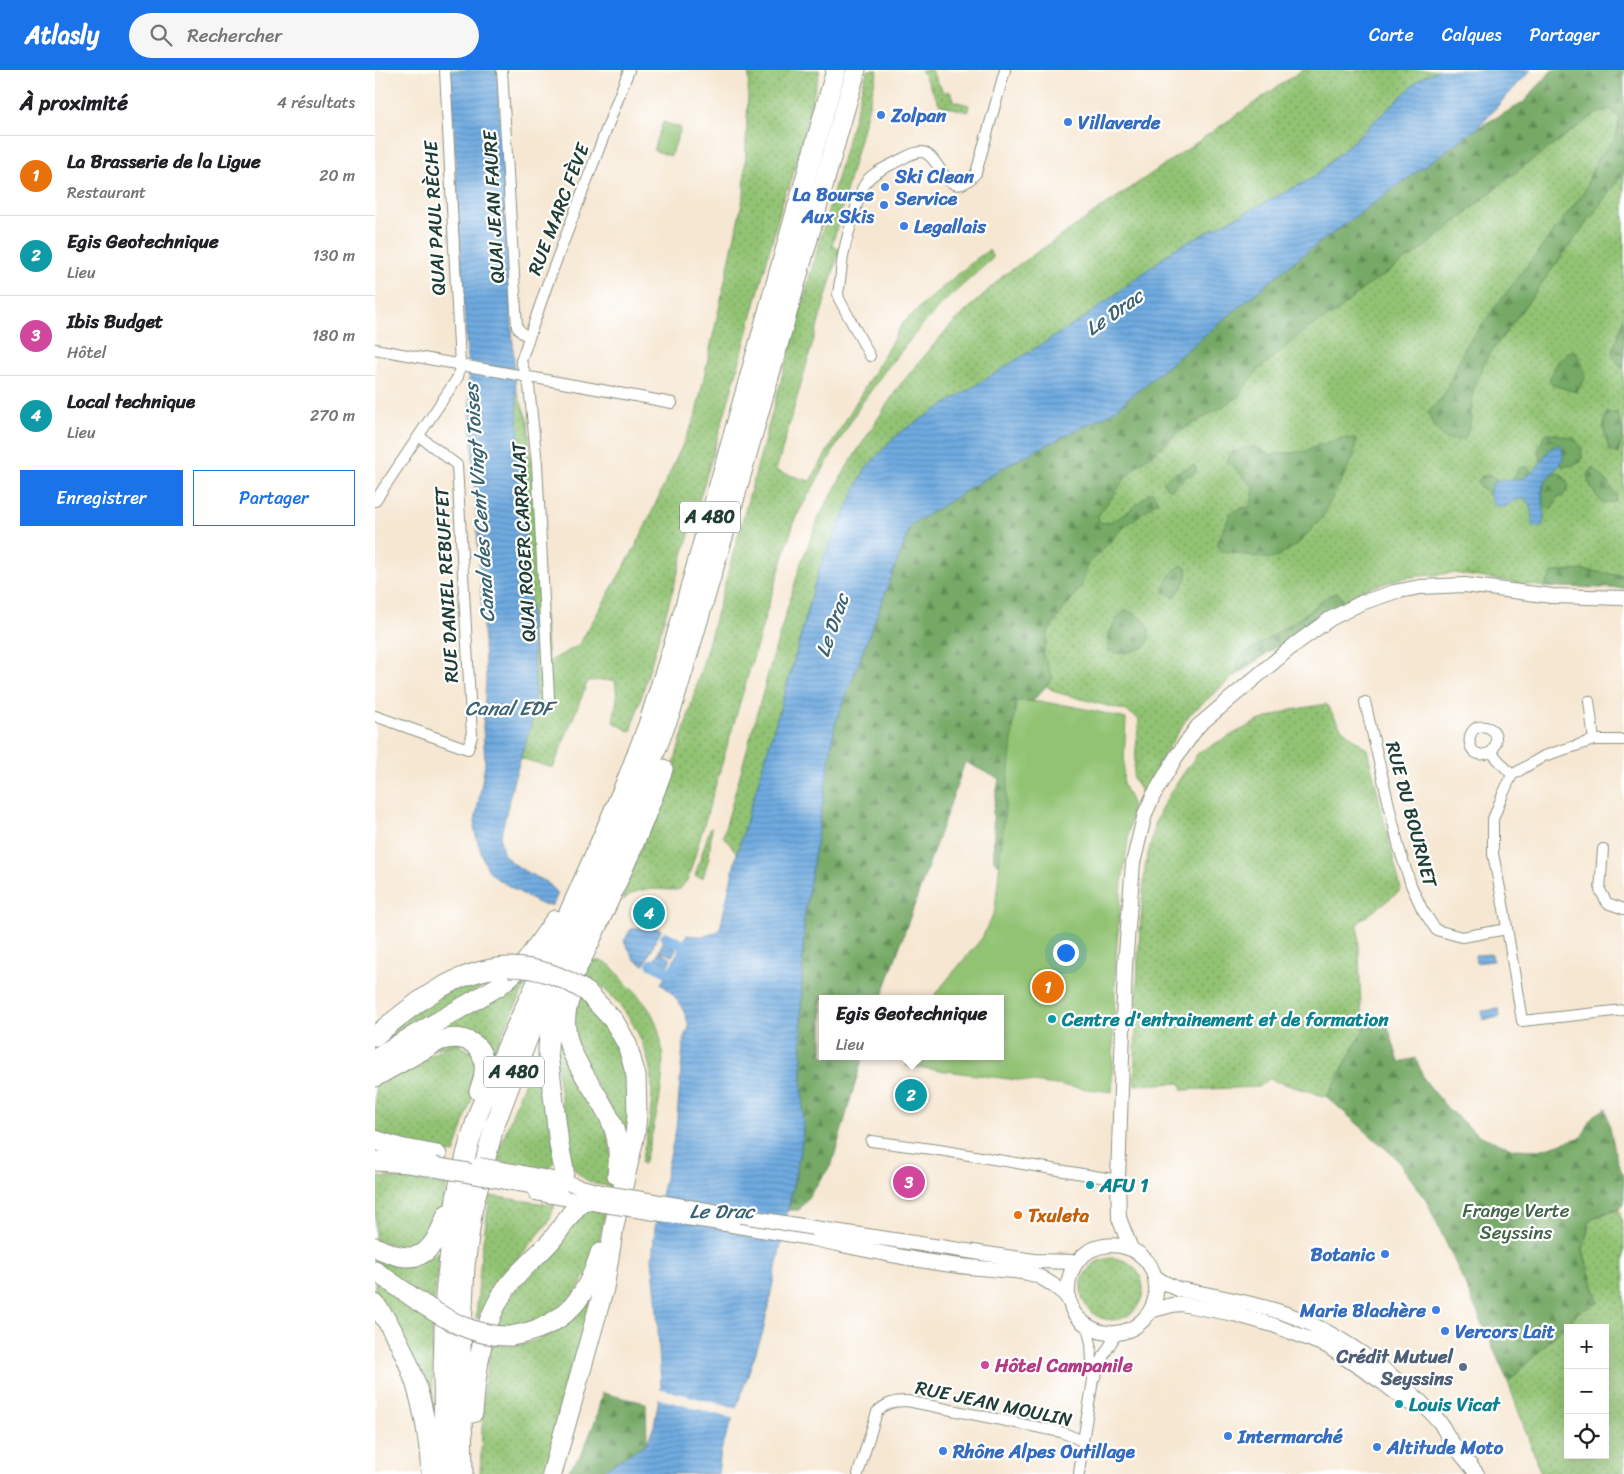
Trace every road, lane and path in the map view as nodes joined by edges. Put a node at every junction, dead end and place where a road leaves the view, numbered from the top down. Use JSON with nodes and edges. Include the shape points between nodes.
{"nodes":[{"id":1,"x":445,"y":70,"type":"edge"},
{"id":2,"x":502,"y":70,"type":"edge"},
{"id":3,"x":629,"y":70,"type":"edge"},
{"id":4,"x":827,"y":70,"type":"edge"},
{"id":5,"x":836,"y":70,"type":"edge"},
{"id":6,"x":856,"y":70,"type":"edge"},
{"id":7,"x":1005,"y":70,"type":"edge"},
{"id":8,"x":815,"y":142,"type":"junction"},
{"id":9,"x":529,"y":337,"type":"junction"},
{"id":10,"x":375,"y":349,"type":"edge"},
{"id":11,"x":870,"y":356,"type":"dead end"},
{"id":12,"x":521,"y":361,"type":"joint"},
{"id":13,"x":463,"y":365,"type":"junction"},
{"id":14,"x":522,"y":374,"type":"junction"},
{"id":15,"x":672,"y":403,"type":"dead end"},
{"id":16,"x":419,"y":436,"type":"junction"},
{"id":17,"x":375,"y":501,"type":"edge"},
{"id":18,"x":1624,"y":598,"type":"edge"},
{"id":19,"x":549,"y":697,"type":"dead end"},
{"id":20,"x":1589,"y":701,"type":"dead end"},
{"id":21,"x":1365,"y":702,"type":"dead end"},
{"id":22,"x":375,"y":716,"type":"edge"},
{"id":23,"x":1594,"y":740,"type":"junction"},
{"id":24,"x":1624,"y":740,"type":"edge"},
{"id":25,"x":1491,"y":752,"type":"dead end"},
{"id":26,"x":1512,"y":775,"type":"junction"},
{"id":27,"x":1603,"y":849,"type":"dead end"},
{"id":28,"x":596,"y":891,"type":"junction"},
{"id":29,"x":1624,"y":909,"type":"edge"},
{"id":30,"x":1507,"y":929,"type":"junction"},
{"id":31,"x":567,"y":939,"type":"junction"},
{"id":32,"x":1624,"y":1010,"type":"edge"},
{"id":33,"x":375,"y":1036,"type":"edge"},
{"id":34,"x":375,"y":1058,"type":"edge"},
{"id":35,"x":375,"y":1077,"type":"edge"},
{"id":36,"x":479,"y":1111,"type":"junction"},
{"id":37,"x":375,"y":1140,"type":"edge"},
{"id":38,"x":871,"y":1141,"type":"dead end"},
{"id":39,"x":375,"y":1153,"type":"edge"},
{"id":40,"x":375,"y":1162,"type":"edge"},
{"id":41,"x":435,"y":1164,"type":"junction"},
{"id":42,"x":475,"y":1165,"type":"joint"},
{"id":43,"x":375,"y":1171,"type":"edge"},
{"id":44,"x":515,"y":1180,"type":"junction"},
{"id":45,"x":1118,"y":1180,"type":"junction"},
{"id":46,"x":563,"y":1181,"type":"junction"},
{"id":47,"x":456,"y":1198,"type":"junction"},
{"id":48,"x":605,"y":1199,"type":"junction"},
{"id":49,"x":583,"y":1201,"type":"junction"},
{"id":50,"x":1119,"y":1218,"type":"junction"},
{"id":51,"x":813,"y":1233,"type":"junction"},
{"id":52,"x":1102,"y":1246,"type":"junction"},
{"id":53,"x":375,"y":1247,"type":"edge"},
{"id":54,"x":1131,"y":1249,"type":"junction"},
{"id":55,"x":1076,"y":1262,"type":"junction"},
{"id":56,"x":375,"y":1271,"type":"edge"},
{"id":57,"x":1154,"y":1276,"type":"junction"},
{"id":58,"x":1068,"y":1297,"type":"junction"},
{"id":59,"x":375,"y":1304,"type":"edge"},
{"id":60,"x":1150,"y":1311,"type":"junction"},
{"id":61,"x":1087,"y":1326,"type":"junction"},
{"id":62,"x":1117,"y":1333,"type":"junction"},
{"id":63,"x":1093,"y":1380,"type":"junction"},
{"id":64,"x":1450,"y":1439,"type":"junction"},
{"id":65,"x":1083,"y":1441,"type":"junction"},
{"id":66,"x":431,"y":1474,"type":"edge"},
{"id":67,"x":444,"y":1474,"type":"edge"},
{"id":68,"x":463,"y":1474,"type":"edge"},
{"id":69,"x":470,"y":1474,"type":"edge"},
{"id":70,"x":552,"y":1474,"type":"edge"},
{"id":71,"x":858,"y":1474,"type":"edge"},
{"id":72,"x":1079,"y":1474,"type":"edge"},
{"id":73,"x":1477,"y":1474,"type":"edge"}],
"edges":[{"from":1,"to":13,"type":"street","name":"QUAI PAUL RÈCHE"},
{"from":2,"to":9,"type":"street","name":"QUAI JEAN FAURE","via":[[517,327]]},
{"from":3,"to":9,"type":"street","name":"RUE MARC FÈVE"},
{"from":4,"to":8,"type":"highway","via":[[814,124]]},
{"from":5,"to":8,"type":"highway","number":"A 480"},
{"from":6,"to":28,"type":"highway","number":"A 480","via":[[734,500],[736,521],[673,737],[645,816]]},
{"from":7,"to":11,"type":"street","via":[[972,178],[959,184],[947,179],[930,155],[922,152],[911,154],[874,174],[865,183],[847,240],[838,293]]},
{"from":8,"to":28,"type":"highway","number":"A 480","via":[[661,686],[626,782]]},
{"from":9,"to":12,"type":"street","name":"RUE MARC FÈVE"},
{"from":10,"to":13,"type":"street"},
{"from":12,"to":14,"type":"street","name":"QUAI ROGER CARRAJAT"},
{"from":13,"to":14,"type":"street"},
{"from":13,"to":16,"type":"street"},
{"from":14,"to":15,"type":"street"},
{"from":14,"to":19,"type":"street","name":"QUAI ROGER CARRAJAT","via":[[529,386],[537,464]]},
{"from":16,"to":17,"type":"street"},
{"from":16,"to":22,"type":"street","name":"RUE DANIEL REBUFFET","via":[[457,465],[472,736],[468,750]]},
{"from":18,"to":45,"type":"main road","via":[[1553,596],[1465,585],[1394,592],[1330,619],[1198,726],[1153,796],[1145,814],[1133,863],[1125,966]]},
{"from":20,"to":23,"type":"street"},
{"from":21,"to":30,"type":"street","name":"RUE DU BOURNET","via":[[1399,848],[1422,910],[1436,930],[1462,937]]},
{"from":23,"to":24,"type":"street"},
{"from":23,"to":26,"type":"street","via":[[1544,756]]},
{"from":25,"to":26,"type":"street"},
{"from":26,"to":30,"type":"street","via":[[1493,819],[1493,854]]},
{"from":27,"to":29,"type":"street","via":[[1600,890],[1607,903]]},
{"from":28,"to":31,"type":"highway"},
{"from":28,"to":31,"type":"highway"},
{"from":30,"to":32,"type":"street","via":[[1522,1021]]},
{"from":31,"to":34,"type":"highway","via":[[525,963],[499,986]]},
{"from":31,"to":36,"type":"highway","number":"A 480","via":[[513,1032]]},
{"from":31,"to":46,"type":"highway","via":[[560,1000],[548,1044]]},
{"from":31,"to":56,"type":"highway","bridge":true,"via":[[581,970],[569,1000],[567,1037],[573,1057],[614,1128],[618,1153],[615,1186],[589,1285],[572,1307],[550,1324],[527,1333],[492,1336],[473,1332],[446,1318]]},
{"from":31,"to":68,"type":"highway","number":"A 480","via":[[494,1127],[473,1207],[465,1266],[461,1346]]},
{"from":33,"to":70,"type":"highway","bridge":true,"via":[[445,984],[475,972],[508,967],[551,973],[587,992],[614,1021],[627,1044],[636,1076],[635,1134],[604,1288]]},
{"from":35,"to":36,"type":"highway","via":[[439,1042],[456,1038],[467,1040],[477,1046],[483,1058],[484,1073],[477,1100]]},
{"from":36,"to":47,"type":"highway","number":"A 480"},
{"from":37,"to":41,"type":"highway"},
{"from":38,"to":45,"type":"street"},
{"from":39,"to":41,"type":"main road"},
{"from":40,"to":41,"type":"highway"},
{"from":41,"to":42,"type":"highway"},
{"from":41,"to":43,"type":"highway"},
{"from":41,"to":44,"type":"highway","bridge":true},
{"from":42,"to":44,"type":"main road","bridge":true},
{"from":44,"to":46,"type":"highway","via":[[550,1187]]},
{"from":44,"to":49,"type":"main road"},
{"from":45,"to":50,"type":"main road"},
{"from":46,"to":48,"type":"main road"},
{"from":47,"to":53,"type":"highway","via":[[438,1239],[424,1253],[403,1258]]},
{"from":47,"to":67,"type":"highway","number":"A 480","via":[[445,1294]]},
{"from":48,"to":49,"type":"main road"},
{"from":48,"to":51,"type":"main road","bridge":true},
{"from":49,"to":69,"type":"highway","via":[[509,1285],[491,1315],[478,1366]]},
{"from":50,"to":52,"type":"main road"},
{"from":50,"to":54,"type":"main road"},
{"from":51,"to":55,"type":"main road","via":[[1034,1261]]},
{"from":51,"to":58,"type":"main road","via":[[944,1264],[1031,1274]]},
{"from":52,"to":54,"type":"main road","via":[[1117,1245]]},
{"from":52,"to":55,"type":"main road"},
{"from":54,"to":57,"type":"main road","via":[[1148,1263]]},
{"from":55,"to":58,"type":"main road","via":[[1069,1279]]},
{"from":57,"to":60,"type":"main road","via":[[1156,1294]]},
{"from":57,"to":64,"type":"main road","via":[[1178,1289],[1275,1310],[1331,1334],[1393,1377],[1438,1420]]},
{"from":58,"to":61,"type":"main road","via":[[1075,1314]]},
{"from":59,"to":66,"type":"highway","via":[[395,1333],[413,1372],[429,1440]]},
{"from":60,"to":62,"type":"main road","via":[[1133,1328]]},
{"from":60,"to":64,"type":"main road","via":[[1181,1304],[1211,1309],[1273,1325],[1327,1346],[1389,1387]]},
{"from":61,"to":62,"type":"main road","via":[[1101,1332]]},
{"from":61,"to":63,"type":"street"},
{"from":62,"to":63,"type":"street"},
{"from":63,"to":65,"type":"street"},
{"from":64,"to":73,"type":"main road"},
{"from":65,"to":71,"type":"street","name":"RUE JEAN MOULIN","via":[[1052,1430],[896,1401],[884,1405],[877,1412]]},
{"from":65,"to":72,"type":"street"}]}
